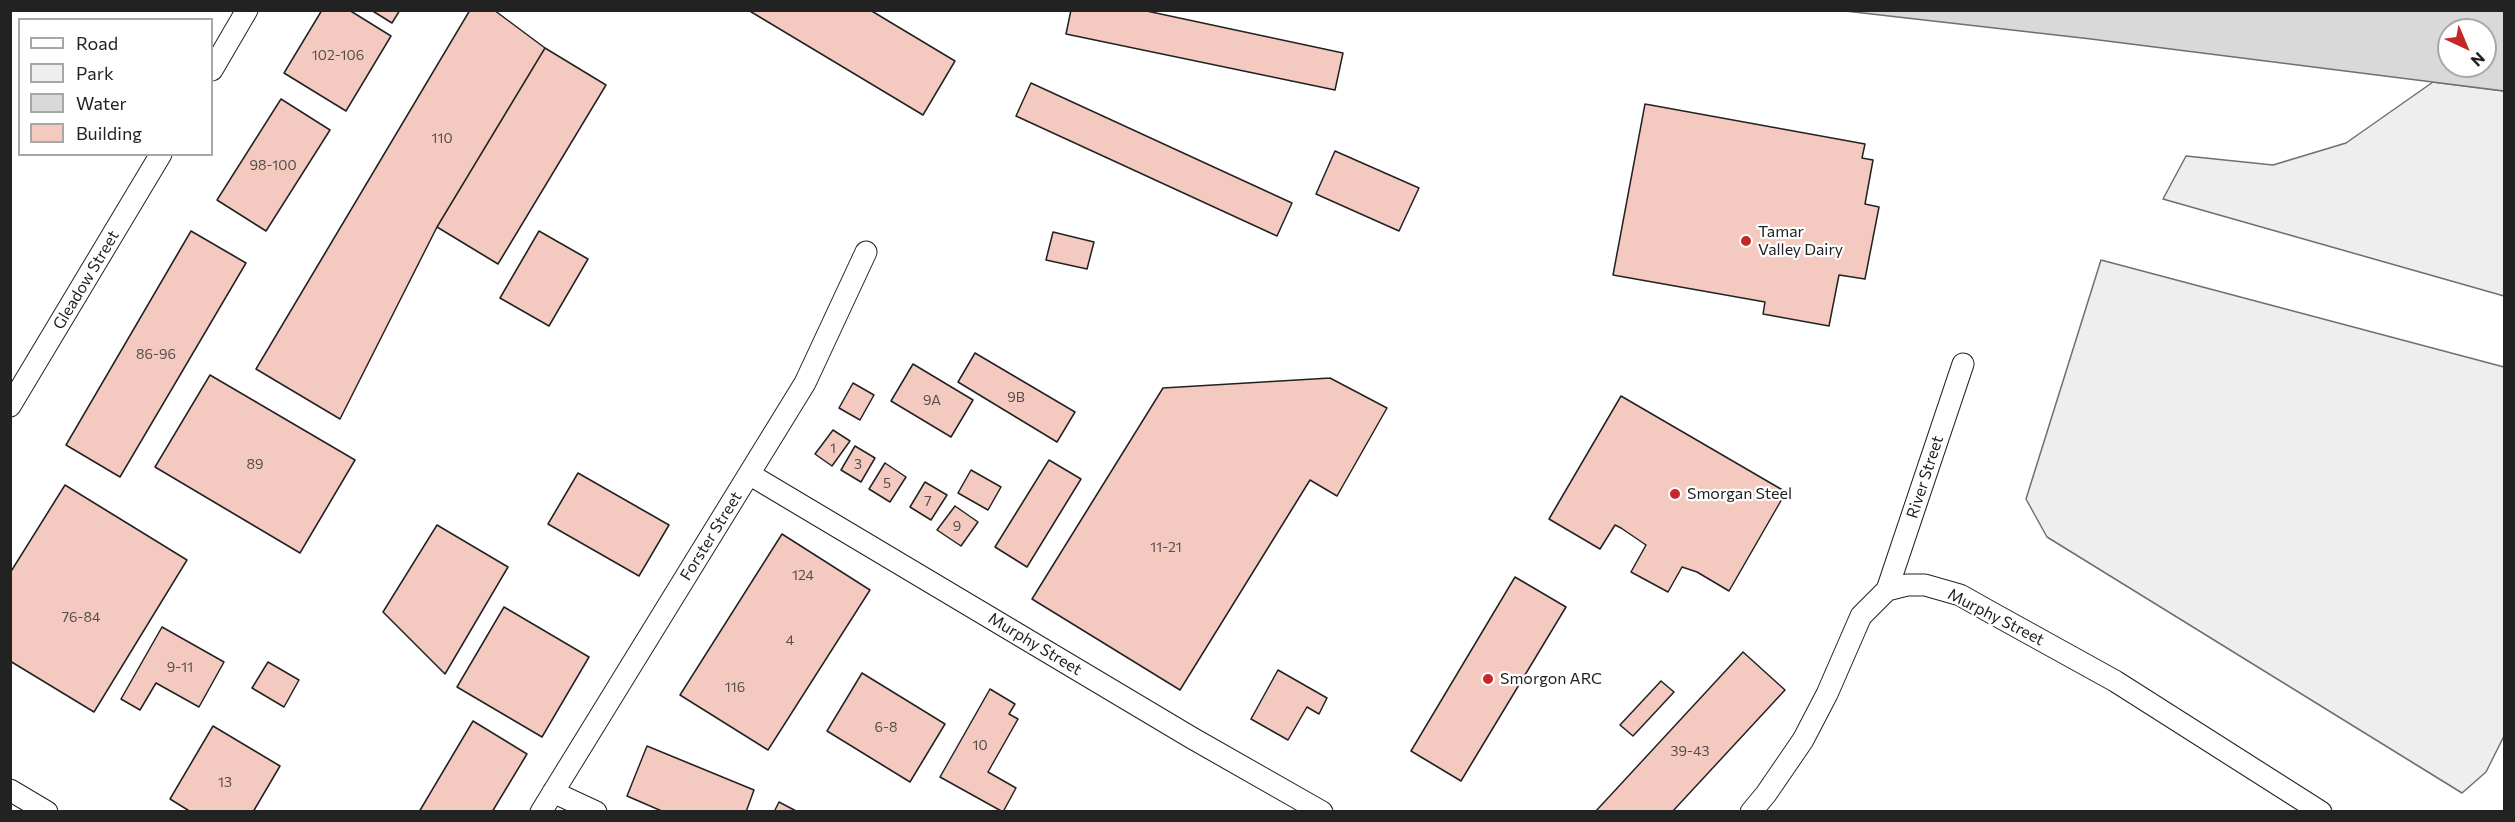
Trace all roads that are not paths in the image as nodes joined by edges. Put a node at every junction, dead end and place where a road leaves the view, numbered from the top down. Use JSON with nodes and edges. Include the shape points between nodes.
{"nodes":[{"id":1,"x":247,"y":10,"type":"edge"},
{"id":2,"x":213,"y":68,"type":"edge"},
{"id":3,"x":160,"y":156,"type":"edge"},
{"id":4,"x":866,"y":252,"type":"dead end"},
{"id":5,"x":1963,"y":364,"type":"dead end"},
{"id":6,"x":10,"y":406,"type":"edge"},
{"id":7,"x":749,"y":474,"type":"junction"},
{"id":8,"x":1887,"y":590,"type":"junction"},
{"id":9,"x":10,"y":790,"type":"edge"},
{"id":10,"x":553,"y":792,"type":"junction"},
{"id":11,"x":47,"y":812,"type":"edge"},
{"id":12,"x":541,"y":812,"type":"edge"},
{"id":13,"x":596,"y":812,"type":"edge"},
{"id":14,"x":1322,"y":812,"type":"edge"},
{"id":15,"x":1751,"y":812,"type":"edge"},
{"id":16,"x":2321,"y":812,"type":"edge"}],
"edges":[{"from":1,"to":2,"type":"street"},
{"from":3,"to":6,"type":"street","name":"Gleadow Street"},
{"from":4,"to":7,"type":"street","name":"Forster Street","via":[[805,383]]},
{"from":5,"to":8,"type":"street","name":"River Street"},
{"from":7,"to":10,"type":"street","name":"Forster Street"},
{"from":7,"to":14,"type":"street","name":"Murphy Street"},
{"from":8,"to":15,"type":"street","via":[[1861,616],[1803,740]]},
{"from":8,"to":16,"type":"street","name":"Murphy Street","via":[[1925,585],[1959,595],[2115,681]]},
{"from":9,"to":11,"type":"street"},
{"from":10,"to":12,"type":"street","name":"Forster Street"},
{"from":10,"to":13,"type":"street"}]}
